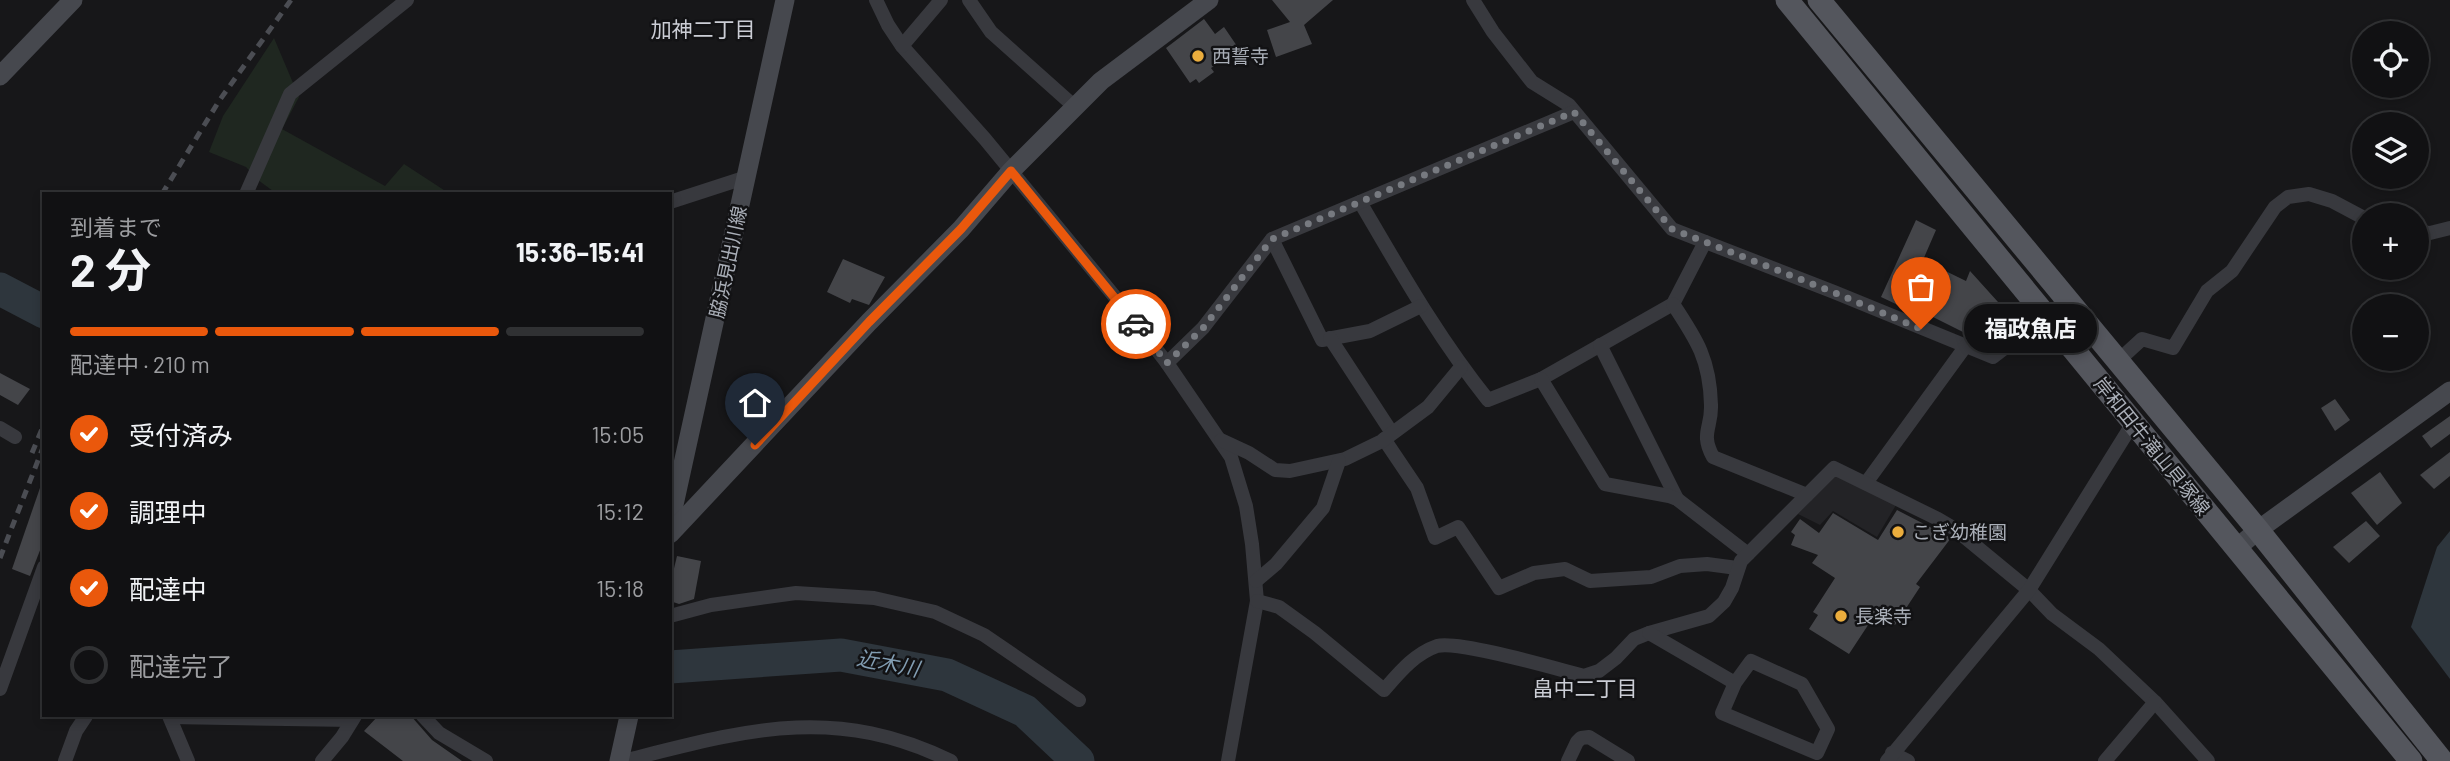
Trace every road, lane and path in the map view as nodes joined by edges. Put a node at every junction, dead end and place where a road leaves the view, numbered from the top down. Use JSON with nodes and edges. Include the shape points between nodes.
{"nodes":[{"id":1,"x":74,"y":0,"type":"edge"},
{"id":2,"x":407,"y":0,"type":"edge"},
{"id":3,"x":785,"y":0,"type":"edge"},
{"id":4,"x":876,"y":0,"type":"edge"},
{"id":5,"x":942,"y":0,"type":"edge"},
{"id":6,"x":969,"y":0,"type":"edge"},
{"id":7,"x":1209,"y":0,"type":"edge"},
{"id":8,"x":1474,"y":0,"type":"edge"},
{"id":9,"x":1787,"y":0,"type":"edge"},
{"id":10,"x":1819,"y":0,"type":"edge"},
{"id":11,"x":902,"y":46,"type":"junction"},
{"id":12,"x":0,"y":76,"type":"edge"},
{"id":13,"x":1075,"y":107,"type":"junction"},
{"id":14,"x":1574,"y":112,"type":"junction"},
{"id":15,"x":1011,"y":171,"type":"junction"},
{"id":16,"x":747,"y":177,"type":"junction"},
{"id":17,"x":247,"y":192,"type":"edge"},
{"id":18,"x":672,"y":201,"type":"edge"},
{"id":19,"x":1360,"y":202,"type":"junction"},
{"id":20,"x":2352,"y":212,"type":"edge"},
{"id":21,"x":2450,"y":228,"type":"edge"},
{"id":22,"x":2429,"y":233,"type":"edge"},
{"id":23,"x":1272,"y":239,"type":"junction"},
{"id":24,"x":1705,"y":242,"type":"junction"},
{"id":25,"x":2067,"y":300,"type":"junction"},
{"id":26,"x":1673,"y":304,"type":"junction"},
{"id":27,"x":1421,"y":306,"type":"junction"},
{"id":28,"x":2046,"y":317,"type":"junction"},
{"id":29,"x":1330,"y":338,"type":"junction"},
{"id":30,"x":1600,"y":345,"type":"junction"},
{"id":31,"x":1965,"y":347,"type":"junction"},
{"id":32,"x":2118,"y":360,"type":"junction"},
{"id":33,"x":1167,"y":363,"type":"junction"},
{"id":34,"x":1461,"y":367,"type":"junction"},
{"id":35,"x":1541,"y":379,"type":"junction"},
{"id":36,"x":2450,"y":391,"type":"edge"},
{"id":37,"x":2133,"y":423,"type":"junction"},
{"id":38,"x":0,"y":428,"type":"edge"},
{"id":39,"x":1388,"y":436,"type":"junction"},
{"id":40,"x":16,"y":437,"type":"dead end"},
{"id":41,"x":1221,"y":440,"type":"junction"},
{"id":42,"x":1339,"y":461,"type":"junction"},
{"id":43,"x":1866,"y":483,"type":"junction"},
{"id":44,"x":1807,"y":495,"type":"junction"},
{"id":45,"x":1677,"y":499,"type":"junction"},
{"id":46,"x":672,"y":514,"type":"edge"},
{"id":47,"x":2258,"y":530,"type":"junction"},
{"id":48,"x":672,"y":532,"type":"edge"},
{"id":49,"x":2237,"y":548,"type":"junction"},
{"id":50,"x":1748,"y":554,"type":"junction"},
{"id":51,"x":1737,"y":568,"type":"junction"},
{"id":52,"x":42,"y":573,"type":"edge"},
{"id":53,"x":1256,"y":581,"type":"junction"},
{"id":54,"x":2029,"y":590,"type":"junction"},
{"id":55,"x":1257,"y":601,"type":"junction"},
{"id":56,"x":672,"y":615,"type":"edge"},
{"id":57,"x":1649,"y":633,"type":"junction"},
{"id":58,"x":1735,"y":683,"type":"junction"},
{"id":59,"x":0,"y":689,"type":"edge"},
{"id":60,"x":1079,"y":700,"type":"dead end"},
{"id":61,"x":2155,"y":702,"type":"junction"},
{"id":62,"x":85,"y":717,"type":"edge"},
{"id":63,"x":170,"y":717,"type":"edge"},
{"id":64,"x":262,"y":717,"type":"edge"},
{"id":65,"x":424,"y":717,"type":"edge"},
{"id":66,"x":629,"y":717,"type":"edge"},
{"id":67,"x":354,"y":718,"type":"edge"},
{"id":68,"x":1889,"y":757,"type":"edge"},
{"id":69,"x":621,"y":758,"type":"edge"},
{"id":70,"x":65,"y":761,"type":"edge"},
{"id":71,"x":188,"y":761,"type":"edge"},
{"id":72,"x":322,"y":761,"type":"edge"},
{"id":73,"x":485,"y":761,"type":"edge"},
{"id":74,"x":951,"y":761,"type":"edge"},
{"id":75,"x":1228,"y":761,"type":"edge"},
{"id":76,"x":1568,"y":761,"type":"edge"},
{"id":77,"x":1628,"y":761,"type":"edge"},
{"id":78,"x":1908,"y":761,"type":"edge"},
{"id":79,"x":2105,"y":761,"type":"edge"},
{"id":80,"x":2208,"y":761,"type":"edge"},
{"id":81,"x":2411,"y":761,"type":"edge"},
{"id":82,"x":2442,"y":761,"type":"edge"}],
"edges":[{"from":1,"to":12,"type":"street"},
{"from":2,"to":17,"type":"street","via":[[290,94]]},
{"from":3,"to":16,"type":"street","name":"脇浜見出川線"},
{"from":4,"to":11,"type":"street"},
{"from":5,"to":11,"type":"street"},
{"from":6,"to":13,"type":"street","via":[[992,32]]},
{"from":7,"to":13,"type":"street","via":[[1101,81]]},
{"from":8,"to":14,"type":"street","via":[[1532,82]]},
{"from":9,"to":28,"type":"main road","name":"岸和田牛滝山貝塚線"},
{"from":10,"to":25,"type":"main road","name":"岸和田牛滝山貝塚線"},
{"from":11,"to":15,"type":"street"},
{"from":13,"to":15,"type":"street"},
{"from":14,"to":19,"type":"street"},
{"from":14,"to":24,"type":"street","via":[[1672,229]]},
{"from":15,"to":33,"type":"street"},
{"from":15,"to":48,"type":"street"},
{"from":16,"to":18,"type":"street"},
{"from":16,"to":46,"type":"street","name":"脇浜見出川線"},
{"from":19,"to":23,"type":"street"},
{"from":19,"to":27,"type":"street"},
{"from":20,"to":32,"type":"street","via":[[2309,194],[2288,197],[2274,207],[2232,271],[2207,291],[2173,348],[2142,339]]},
{"from":21,"to":22,"type":"street"},
{"from":23,"to":29,"type":"street","via":[[1322,340]]},
{"from":23,"to":33,"type":"street","via":[[1203,328]]},
{"from":24,"to":26,"type":"street"},
{"from":24,"to":31,"type":"street"},
{"from":25,"to":28,"type":"street"},
{"from":25,"to":32,"type":"main road","name":"岸和田牛滝山貝塚線"},
{"from":26,"to":30,"type":"street"},
{"from":26,"to":44,"type":"street","via":[[1699,344],[1708,374],[1712,408],[1706,444],[1713,457]]},
{"from":27,"to":29,"type":"street","via":[[1370,331]]},
{"from":27,"to":34,"type":"street"},
{"from":28,"to":31,"type":"street","via":[[1993,357]]},
{"from":28,"to":37,"type":"main road","name":"岸和田牛滝山貝塚線"},
{"from":29,"to":39,"type":"street"},
{"from":30,"to":35,"type":"street"},
{"from":30,"to":45,"type":"street"},
{"from":31,"to":43,"type":"street"},
{"from":32,"to":47,"type":"main road","name":"岸和田牛滝山貝塚線"},
{"from":33,"to":41,"type":"street"},
{"from":34,"to":35,"type":"street","via":[[1488,400]]},
{"from":34,"to":39,"type":"street","via":[[1427,407]]},
{"from":35,"to":45,"type":"street","via":[[1605,484]]},
{"from":36,"to":47,"type":"street"},
{"from":37,"to":49,"type":"main road","name":"岸和田牛滝山貝塚線"},
{"from":37,"to":54,"type":"street"},
{"from":38,"to":40,"type":"street"},
{"from":39,"to":42,"type":"street"},
{"from":39,"to":51,"type":"street","via":[[1417,488],[1435,538],[1458,527],[1499,588],[1534,573],[1564,569],[1590,581],[1651,577],[1680,565]]},
{"from":41,"to":42,"type":"street","via":[[1275,470]]},
{"from":41,"to":53,"type":"street","via":[[1239,480]]},
{"from":42,"to":53,"type":"street","via":[[1323,508]]},
{"from":43,"to":44,"type":"street","via":[[1834,468]]},
{"from":43,"to":54,"type":"street","via":[[1955,529]]},
{"from":44,"to":50,"type":"street"},
{"from":45,"to":50,"type":"street"},
{"from":47,"to":49,"type":"street"},
{"from":47,"to":82,"type":"main road","name":"岸和田牛滝山貝塚線"},
{"from":49,"to":81,"type":"main road","name":"岸和田牛滝山貝塚線"},
{"from":50,"to":51,"type":"street"},
{"from":51,"to":57,"type":"street","via":[[1724,602],[1709,616]]},
{"from":52,"to":59,"type":"street"},
{"from":53,"to":55,"type":"street"},
{"from":54,"to":61,"type":"street"},
{"from":54,"to":68,"type":"street"},
{"from":55,"to":57,"type":"street","via":[[1279,607],[1315,632],[1384,690],[1406,665],[1440,645],[1584,676],[1599,671],[1634,639]]},
{"from":55,"to":75,"type":"street"},
{"from":56,"to":60,"type":"street","via":[[710,605],[796,593],[874,598],[935,612],[985,635]]},
{"from":57,"to":58,"type":"street"},
{"from":58,"to":58,"type":"street","via":[[1751,662],[1802,684],[1828,729],[1817,753],[1722,712]]},
{"from":61,"to":79,"type":"street"},
{"from":61,"to":80,"type":"street"},
{"from":62,"to":70,"type":"street"},
{"from":63,"to":71,"type":"street"},
{"from":64,"to":67,"type":"street"},
{"from":65,"to":73,"type":"street","via":[[439,733]]},
{"from":66,"to":69,"type":"street"},
{"from":67,"to":72,"type":"street"},
{"from":68,"to":78,"type":"street"},
{"from":69,"to":74,"type":"street","via":[[728,735],[794,727],[862,730]]},
{"from":76,"to":77,"type":"street","via":[[1577,742],[1589,737]]}]}
